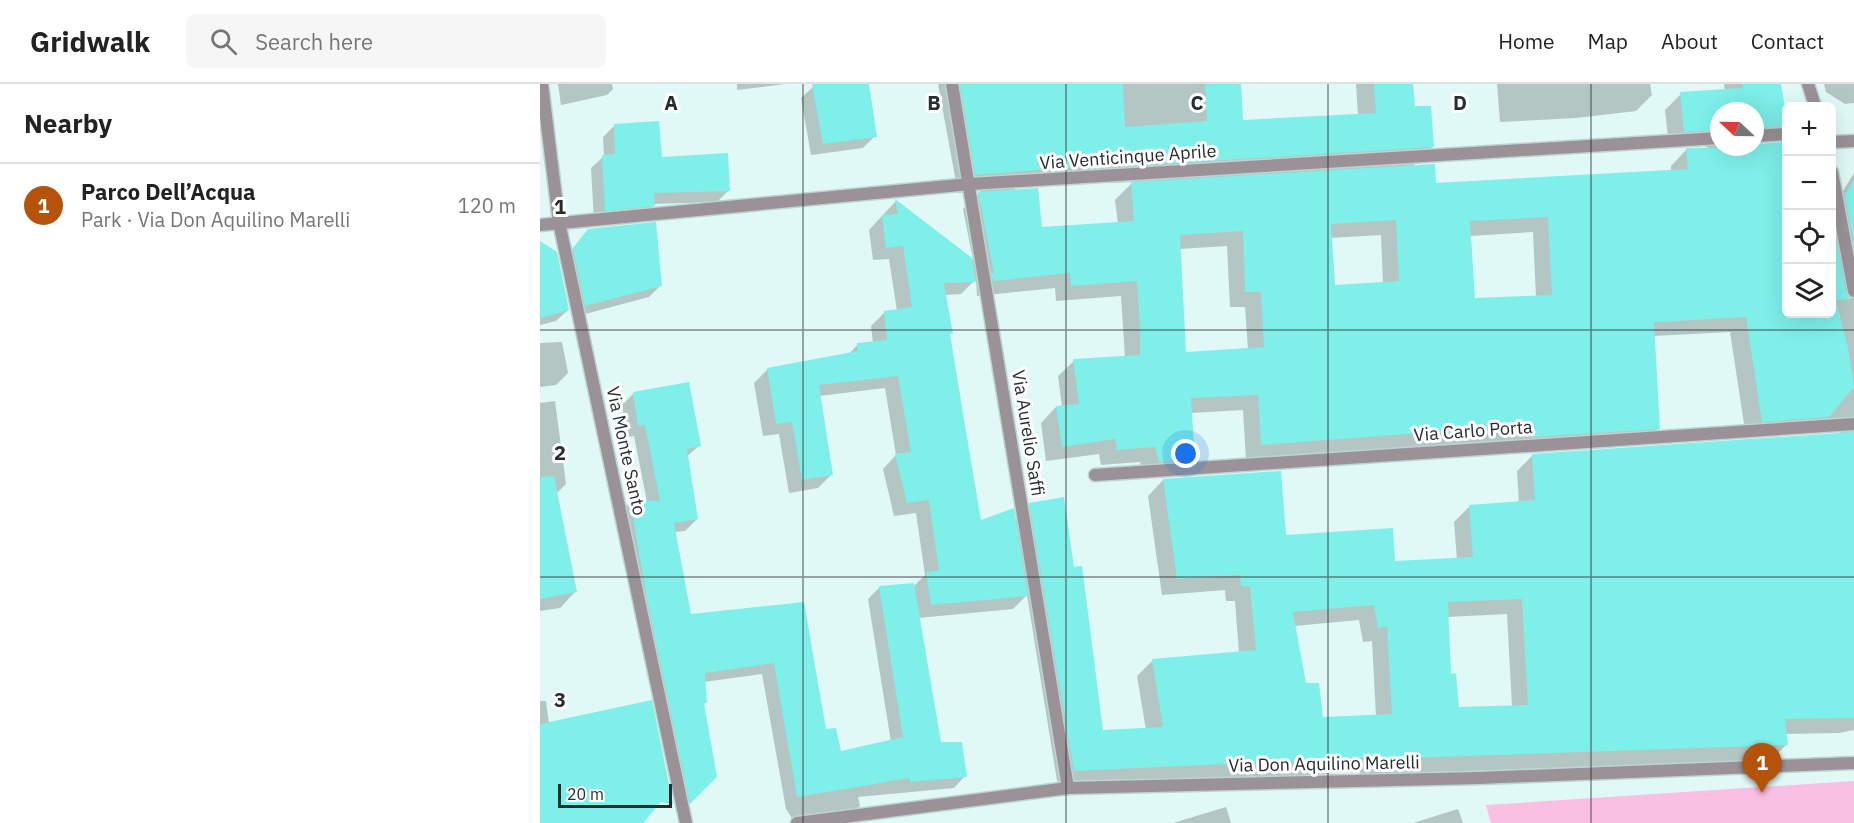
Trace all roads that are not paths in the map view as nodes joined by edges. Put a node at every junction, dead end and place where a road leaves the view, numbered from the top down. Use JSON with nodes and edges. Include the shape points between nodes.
{"nodes":[{"id":1,"x":542,"y":84,"type":"edge"},
{"id":2,"x":952,"y":84,"type":"edge"},
{"id":3,"x":1808,"y":84,"type":"edge"},
{"id":4,"x":1814,"y":102,"type":"edge"},
{"id":5,"x":1782,"y":134,"type":"edge"},
{"id":6,"x":1764,"y":135,"type":"edge"},
{"id":7,"x":1710,"y":139,"type":"edge"},
{"id":8,"x":1854,"y":141,"type":"edge"},
{"id":9,"x":1836,"y":142,"type":"edge"},
{"id":10,"x":970,"y":184,"type":"junction"},
{"id":11,"x":1836,"y":194,"type":"edge"},
{"id":12,"x":559,"y":222,"type":"junction"},
{"id":13,"x":540,"y":225,"type":"edge"},
{"id":14,"x":1854,"y":291,"type":"edge"},
{"id":15,"x":1854,"y":424,"type":"edge"},
{"id":16,"x":1095,"y":475,"type":"dead end"},
{"id":17,"x":1854,"y":763,"type":"edge"},
{"id":18,"x":1068,"y":788,"type":"junction"},
{"id":19,"x":686,"y":823,"type":"edge"},
{"id":20,"x":797,"y":823,"type":"edge"}],
"edges":[{"from":1,"to":12,"type":"street","name":"Via Monte Santo"},
{"from":2,"to":10,"type":"street","name":"Via Aurelio Saffi"},
{"from":3,"to":4,"type":"street"},
{"from":5,"to":6,"type":"street"},
{"from":7,"to":10,"type":"street","name":"Via Venticinque Aprile"},
{"from":8,"to":9,"type":"street"},
{"from":10,"to":12,"type":"street","name":"Via Venticinque Aprile"},
{"from":10,"to":18,"type":"street","name":"Via Aurelio Saffi"},
{"from":11,"to":14,"type":"street"},
{"from":12,"to":13,"type":"street","name":"Via Venticinque Aprile"},
{"from":12,"to":19,"type":"street","name":"Via Monte Santo"},
{"from":15,"to":16,"type":"street","name":"Via Carlo Porta"},
{"from":17,"to":18,"type":"street","name":"Via Don Aquilino Marelli","via":[[1479,778]]},
{"from":18,"to":20,"type":"street","name":"Via Don Aquilino Marelli"}]}
